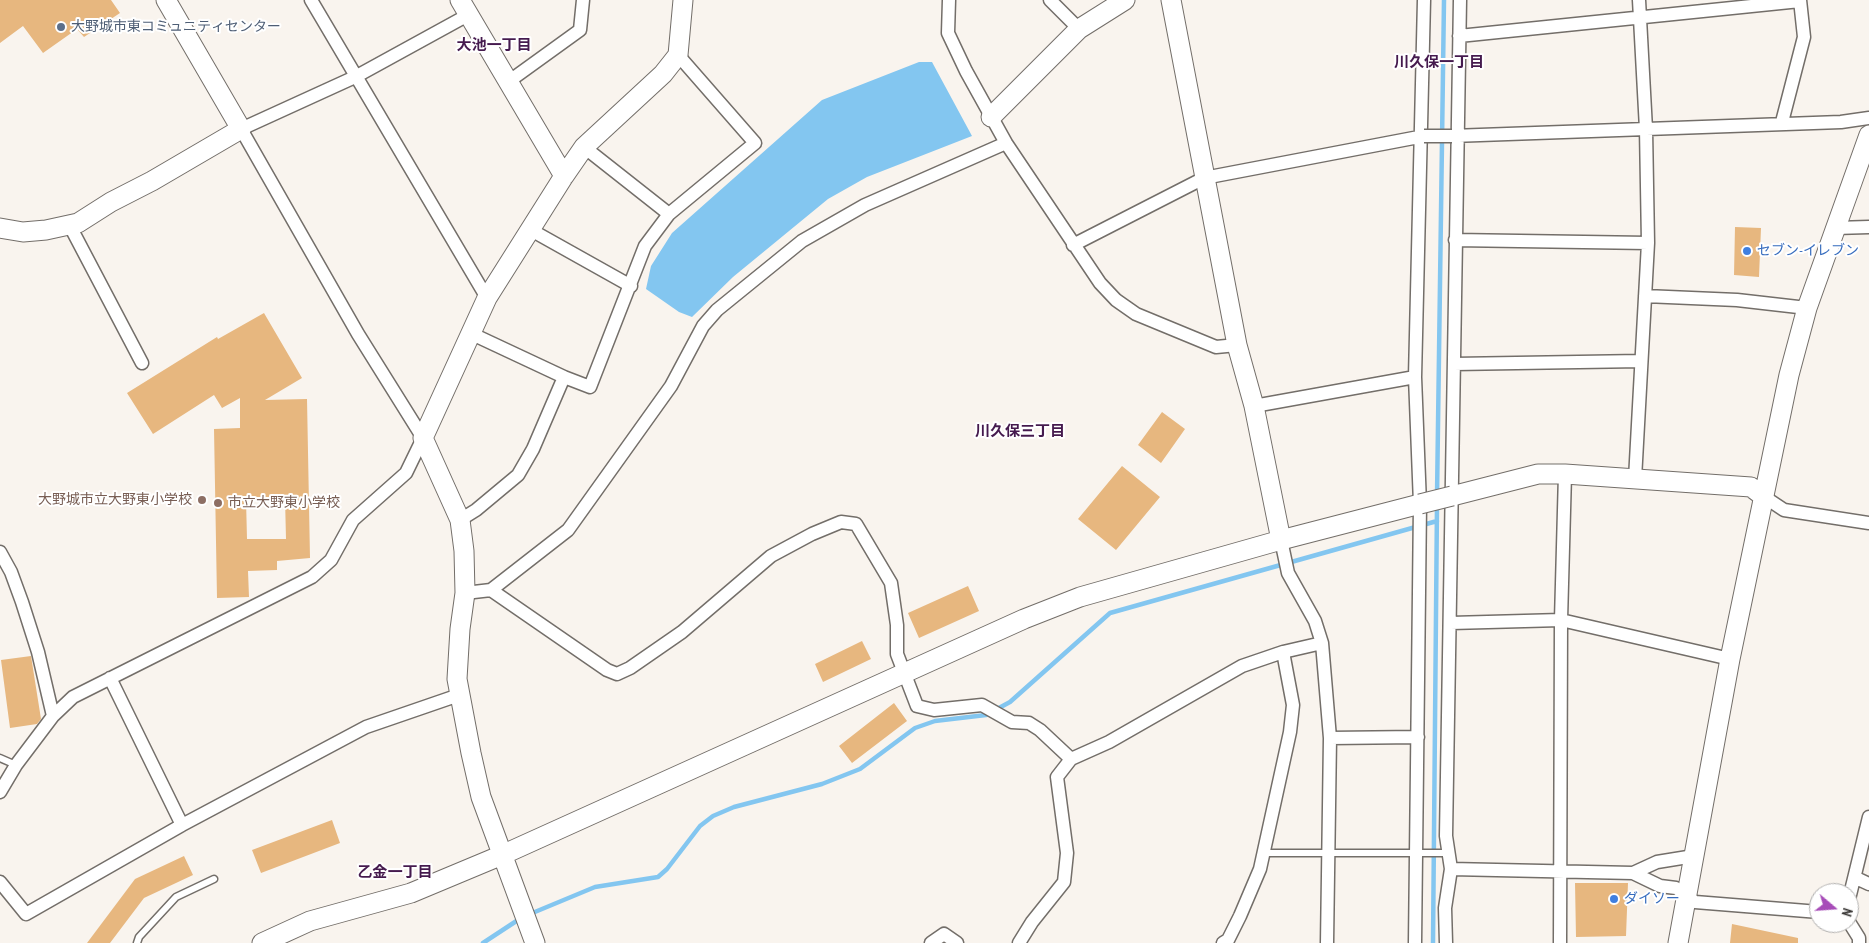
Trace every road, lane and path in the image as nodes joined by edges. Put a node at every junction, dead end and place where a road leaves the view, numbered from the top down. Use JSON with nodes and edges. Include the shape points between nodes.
{"nodes":[{"id":1,"x":166,"y":0,"type":"edge"},
{"id":2,"x":311,"y":0,"type":"edge"},
{"id":3,"x":583,"y":0,"type":"edge"},
{"id":4,"x":683,"y":0,"type":"edge"},
{"id":5,"x":949,"y":0,"type":"edge"},
{"id":6,"x":1050,"y":0,"type":"edge"},
{"id":7,"x":1125,"y":0,"type":"edge"},
{"id":8,"x":1171,"y":0,"type":"edge"},
{"id":9,"x":1424,"y":0,"type":"edge"},
{"id":10,"x":1460,"y":0,"type":"edge"},
{"id":11,"x":1639,"y":0,"type":"edge"},
{"id":12,"x":1800,"y":0,"type":"edge"},
{"id":13,"x":464,"y":7,"type":"edge"},
{"id":14,"x":1640,"y":16,"type":"junction"},
{"id":15,"x":1079,"y":29,"type":"junction"},
{"id":16,"x":1460,"y":36,"type":"junction"},
{"id":17,"x":678,"y":55,"type":"junction"},
{"id":18,"x":355,"y":76,"type":"junction"},
{"id":19,"x":508,"y":82,"type":"junction"},
{"id":20,"x":991,"y":117,"type":"junction"},
{"id":21,"x":1869,"y":118,"type":"edge"},
{"id":22,"x":1782,"y":122,"type":"junction"},
{"id":23,"x":241,"y":129,"type":"junction"},
{"id":24,"x":1646,"y":129,"type":"junction"},
{"id":25,"x":1869,"y":135,"type":"edge"},
{"id":26,"x":1422,"y":136,"type":"junction"},
{"id":27,"x":1455,"y":136,"type":"junction"},
{"id":28,"x":1006,"y":143,"type":"junction"},
{"id":29,"x":584,"y":147,"type":"junction"},
{"id":30,"x":564,"y":176,"type":"junction"},
{"id":31,"x":1204,"y":178,"type":"junction"},
{"id":32,"x":669,"y":214,"type":"junction"},
{"id":33,"x":70,"y":226,"type":"junction"},
{"id":34,"x":0,"y":228,"type":"edge"},
{"id":35,"x":1835,"y":228,"type":"junction"},
{"id":36,"x":1869,"y":228,"type":"edge"},
{"id":37,"x":531,"y":230,"type":"junction"},
{"id":38,"x":1455,"y":240,"type":"junction"},
{"id":39,"x":1648,"y":243,"type":"junction"},
{"id":40,"x":1073,"y":245,"type":"junction"},
{"id":41,"x":630,"y":286,"type":"junction"},
{"id":42,"x":1645,"y":296,"type":"junction"},
{"id":43,"x":487,"y":298,"type":"junction"},
{"id":44,"x":1807,"y":308,"type":"junction"},
{"id":45,"x":470,"y":333,"type":"junction"},
{"id":46,"x":1237,"y":345,"type":"junction"},
{"id":47,"x":1642,"y":361,"type":"junction"},
{"id":48,"x":142,"y":363,"type":"dead end"},
{"id":49,"x":1454,"y":364,"type":"junction"},
{"id":50,"x":564,"y":377,"type":"junction"},
{"id":51,"x":1415,"y":377,"type":"junction"},
{"id":52,"x":1254,"y":406,"type":"junction"},
{"id":53,"x":423,"y":438,"type":"junction"},
{"id":54,"x":1565,"y":474,"type":"junction"},
{"id":55,"x":1635,"y":479,"type":"junction"},
{"id":56,"x":1452,"y":496,"type":"junction"},
{"id":57,"x":1763,"y":496,"type":"junction"},
{"id":58,"x":1420,"y":504,"type":"junction"},
{"id":59,"x":460,"y":520,"type":"junction"},
{"id":60,"x":1869,"y":523,"type":"edge"},
{"id":61,"x":1283,"y":547,"type":"junction"},
{"id":62,"x":0,"y":552,"type":"edge"},
{"id":63,"x":491,"y":590,"type":"junction"},
{"id":64,"x":465,"y":593,"type":"junction"},
{"id":65,"x":1561,"y":620,"type":"junction"},
{"id":66,"x":1451,"y":623,"type":"junction"},
{"id":67,"x":1322,"y":644,"type":"junction"},
{"id":68,"x":1282,"y":652,"type":"junction"},
{"id":69,"x":1730,"y":659,"type":"junction"},
{"id":70,"x":904,"y":673,"type":"junction"},
{"id":71,"x":110,"y":678,"type":"junction"},
{"id":72,"x":459,"y":694,"type":"junction"},
{"id":73,"x":53,"y":716,"type":"junction"},
{"id":74,"x":1418,"y":736,"type":"junction"},
{"id":75,"x":1330,"y":738,"type":"junction"},
{"id":76,"x":0,"y":758,"type":"edge"},
{"id":77,"x":1071,"y":759,"type":"junction"},
{"id":78,"x":16,"y":765,"type":"junction"},
{"id":79,"x":0,"y":792,"type":"edge"},
{"id":80,"x":1869,"y":817,"type":"edge"},
{"id":81,"x":182,"y":826,"type":"junction"},
{"id":82,"x":1263,"y":853,"type":"junction"},
{"id":83,"x":1327,"y":853,"type":"junction"},
{"id":84,"x":1417,"y":853,"type":"junction"},
{"id":85,"x":1449,"y":853,"type":"junction"},
{"id":86,"x":502,"y":855,"type":"junction"},
{"id":87,"x":1694,"y":856,"type":"junction"},
{"id":88,"x":1452,"y":869,"type":"junction"},
{"id":89,"x":1560,"y":871,"type":"junction"},
{"id":90,"x":1633,"y":873,"type":"junction"},
{"id":91,"x":1856,"y":878,"type":"junction"},
{"id":92,"x":214,"y":879,"type":"dead end"},
{"id":93,"x":0,"y":882,"type":"edge"},
{"id":94,"x":1854,"y":883,"type":"edge"},
{"id":95,"x":1869,"y":884,"type":"edge"},
{"id":96,"x":1685,"y":896,"type":"junction"},
{"id":97,"x":1809,"y":911,"type":"edge"},
{"id":98,"x":1227,"y":942,"type":"edge"},
{"id":99,"x":138,"y":943,"type":"edge"},
{"id":100,"x":262,"y":943,"type":"edge"},
{"id":101,"x":535,"y":943,"type":"edge"},
{"id":102,"x":932,"y":943,"type":"edge"},
{"id":103,"x":957,"y":943,"type":"edge"},
{"id":104,"x":1019,"y":943,"type":"edge"},
{"id":105,"x":1327,"y":943,"type":"edge"},
{"id":106,"x":1415,"y":943,"type":"edge"},
{"id":107,"x":1446,"y":943,"type":"edge"},
{"id":108,"x":1560,"y":943,"type":"edge"},
{"id":109,"x":1678,"y":943,"type":"edge"}],
"edges":[{"from":1,"to":23,"type":"street"},
{"from":2,"to":18,"type":"street"},
{"from":3,"to":19,"type":"street","via":[[580,30]]},
{"from":4,"to":17,"type":"street"},
{"from":5,"to":20,"type":"street","via":[[948,33]]},
{"from":6,"to":15,"type":"street"},
{"from":7,"to":15,"type":"street"},
{"from":8,"to":31,"type":"street"},
{"from":9,"to":26,"type":"street"},
{"from":10,"to":16,"type":"street"},
{"from":11,"to":14,"type":"street"},
{"from":12,"to":14,"type":"street"},
{"from":12,"to":22,"type":"street","via":[[1804,38]]},
{"from":13,"to":18,"type":"street"},
{"from":13,"to":19,"type":"street"},
{"from":14,"to":16,"type":"street"},
{"from":14,"to":24,"type":"street"},
{"from":15,"to":20,"type":"street"},
{"from":16,"to":27,"type":"street"},
{"from":17,"to":29,"type":"street","via":[[663,74]]},
{"from":17,"to":32,"type":"street","via":[[755,143]]},
{"from":18,"to":23,"type":"street"},
{"from":18,"to":43,"type":"street"},
{"from":19,"to":30,"type":"street"},
{"from":20,"to":28,"type":"street"},
{"from":21,"to":22,"type":"street","via":[[1841,122]]},
{"from":22,"to":24,"type":"street"},
{"from":23,"to":33,"type":"street"},
{"from":23,"to":53,"type":"street","via":[[358,334]]},
{"from":24,"to":27,"type":"street"},
{"from":24,"to":39,"type":"street"},
{"from":25,"to":35,"type":"street"},
{"from":26,"to":27,"type":"street","bridge":true},
{"from":26,"to":31,"type":"street"},
{"from":26,"to":51,"type":"street"},
{"from":27,"to":38,"type":"street"},
{"from":28,"to":40,"type":"street"},
{"from":28,"to":63,"type":"street","via":[[866,206],[802,241],[717,310],[703,326],[671,386],[568,530]]},
{"from":29,"to":30,"type":"street"},
{"from":29,"to":32,"type":"street"},
{"from":30,"to":37,"type":"street"},
{"from":31,"to":40,"type":"street"},
{"from":31,"to":46,"type":"street"},
{"from":32,"to":41,"type":"street","via":[[645,246]]},
{"from":33,"to":34,"type":"street","via":[[23,232]]},
{"from":33,"to":48,"type":"street"},
{"from":35,"to":36,"type":"street"},
{"from":35,"to":44,"type":"street"},
{"from":37,"to":41,"type":"street"},
{"from":37,"to":43,"type":"street"},
{"from":38,"to":39,"type":"street"},
{"from":38,"to":49,"type":"street"},
{"from":39,"to":42,"type":"street"},
{"from":40,"to":46,"type":"street","via":[[1100,284],[1136,314],[1216,347]]},
{"from":41,"to":50,"type":"street","via":[[590,387]]},
{"from":42,"to":44,"type":"street","via":[[1737,300]]},
{"from":42,"to":47,"type":"street"},
{"from":43,"to":45,"type":"street"},
{"from":44,"to":57,"type":"street"},
{"from":45,"to":50,"type":"street"},
{"from":45,"to":53,"type":"street"},
{"from":46,"to":52,"type":"street"},
{"from":47,"to":49,"type":"street"},
{"from":47,"to":55,"type":"street"},
{"from":49,"to":56,"type":"street"},
{"from":50,"to":59,"type":"street","via":[[533,449],[518,475]]},
{"from":51,"to":52,"type":"street"},
{"from":51,"to":58,"type":"street"},
{"from":52,"to":61,"type":"street"},
{"from":53,"to":59,"type":"street"},
{"from":53,"to":71,"type":"street","via":[[406,473],[353,520],[331,560],[312,577]]},
{"from":54,"to":55,"type":"street"},
{"from":54,"to":56,"type":"street","via":[[1538,474]]},
{"from":54,"to":65,"type":"street"},
{"from":55,"to":57,"type":"street","via":[[1751,487]]},
{"from":56,"to":58,"type":"street","bridge":true},
{"from":56,"to":66,"type":"street"},
{"from":57,"to":60,"type":"street","via":[[1784,510]]},
{"from":57,"to":69,"type":"street"},
{"from":58,"to":61,"type":"street"},
{"from":58,"to":74,"type":"street"},
{"from":59,"to":64,"type":"street"},
{"from":61,"to":67,"type":"street","via":[[1288,573],[1315,621]]},
{"from":61,"to":70,"type":"street","via":[[1080,597]]},
{"from":62,"to":73,"type":"street","via":[[25,611]]},
{"from":63,"to":64,"type":"street"},
{"from":63,"to":70,"type":"street","via":[[617,674],[682,632],[771,556],[841,522],[856,524],[891,583],[897,654]]},
{"from":64,"to":72,"type":"street","via":[[457,679]]},
{"from":65,"to":66,"type":"street"},
{"from":65,"to":69,"type":"street"},
{"from":65,"to":89,"type":"street"},
{"from":66,"to":85,"type":"street","via":[[1446,836]]},
{"from":67,"to":68,"type":"street"},
{"from":67,"to":75,"type":"street"},
{"from":68,"to":77,"type":"street","via":[[1242,666],[1109,742]]},
{"from":68,"to":82,"type":"street","via":[[1293,705]]},
{"from":69,"to":87,"type":"street"},
{"from":70,"to":77,"type":"street","via":[[917,706],[934,710],[982,705],[1012,722],[1029,723]]},
{"from":70,"to":86,"type":"street"},
{"from":71,"to":73,"type":"street","via":[[73,697]]},
{"from":71,"to":81,"type":"street"},
{"from":72,"to":81,"type":"street","via":[[366,727]]},
{"from":72,"to":86,"type":"street","via":[[481,797]]},
{"from":73,"to":78,"type":"street"},
{"from":74,"to":75,"type":"street"},
{"from":74,"to":84,"type":"street"},
{"from":75,"to":83,"type":"street"},
{"from":76,"to":78,"type":"lane"},
{"from":77,"to":104,"type":"street","via":[[1057,777],[1068,853],[1064,882]]},
{"from":78,"to":79,"type":"street"},
{"from":80,"to":91,"type":"street"},
{"from":81,"to":93,"type":"street","via":[[26,914]]},
{"from":82,"to":83,"type":"lane"},
{"from":82,"to":98,"type":"street","via":[[1260,869]]},
{"from":83,"to":84,"type":"lane"},
{"from":83,"to":105,"type":"street"},
{"from":84,"to":85,"type":"lane"},
{"from":84,"to":106,"type":"street"},
{"from":85,"to":88,"type":"street"},
{"from":86,"to":100,"type":"street","via":[[411,893],[310,921]]},
{"from":86,"to":101,"type":"street"},
{"from":87,"to":90,"type":"street","via":[[1657,862]]},
{"from":87,"to":96,"type":"street"},
{"from":88,"to":89,"type":"street"},
{"from":88,"to":107,"type":"street","via":[[1445,908]]},
{"from":89,"to":90,"type":"street"},
{"from":89,"to":108,"type":"street"},
{"from":90,"to":96,"type":"street","via":[[1660,886],[1676,888]]},
{"from":91,"to":94,"type":"street"},
{"from":91,"to":95,"type":"street"},
{"from":92,"to":99,"type":"lane","via":[[176,897]]},
{"from":96,"to":97,"type":"street","via":[[1696,902]]},
{"from":96,"to":109,"type":"street"},
{"from":102,"to":103,"type":"street","via":[[944,934]]}]}
